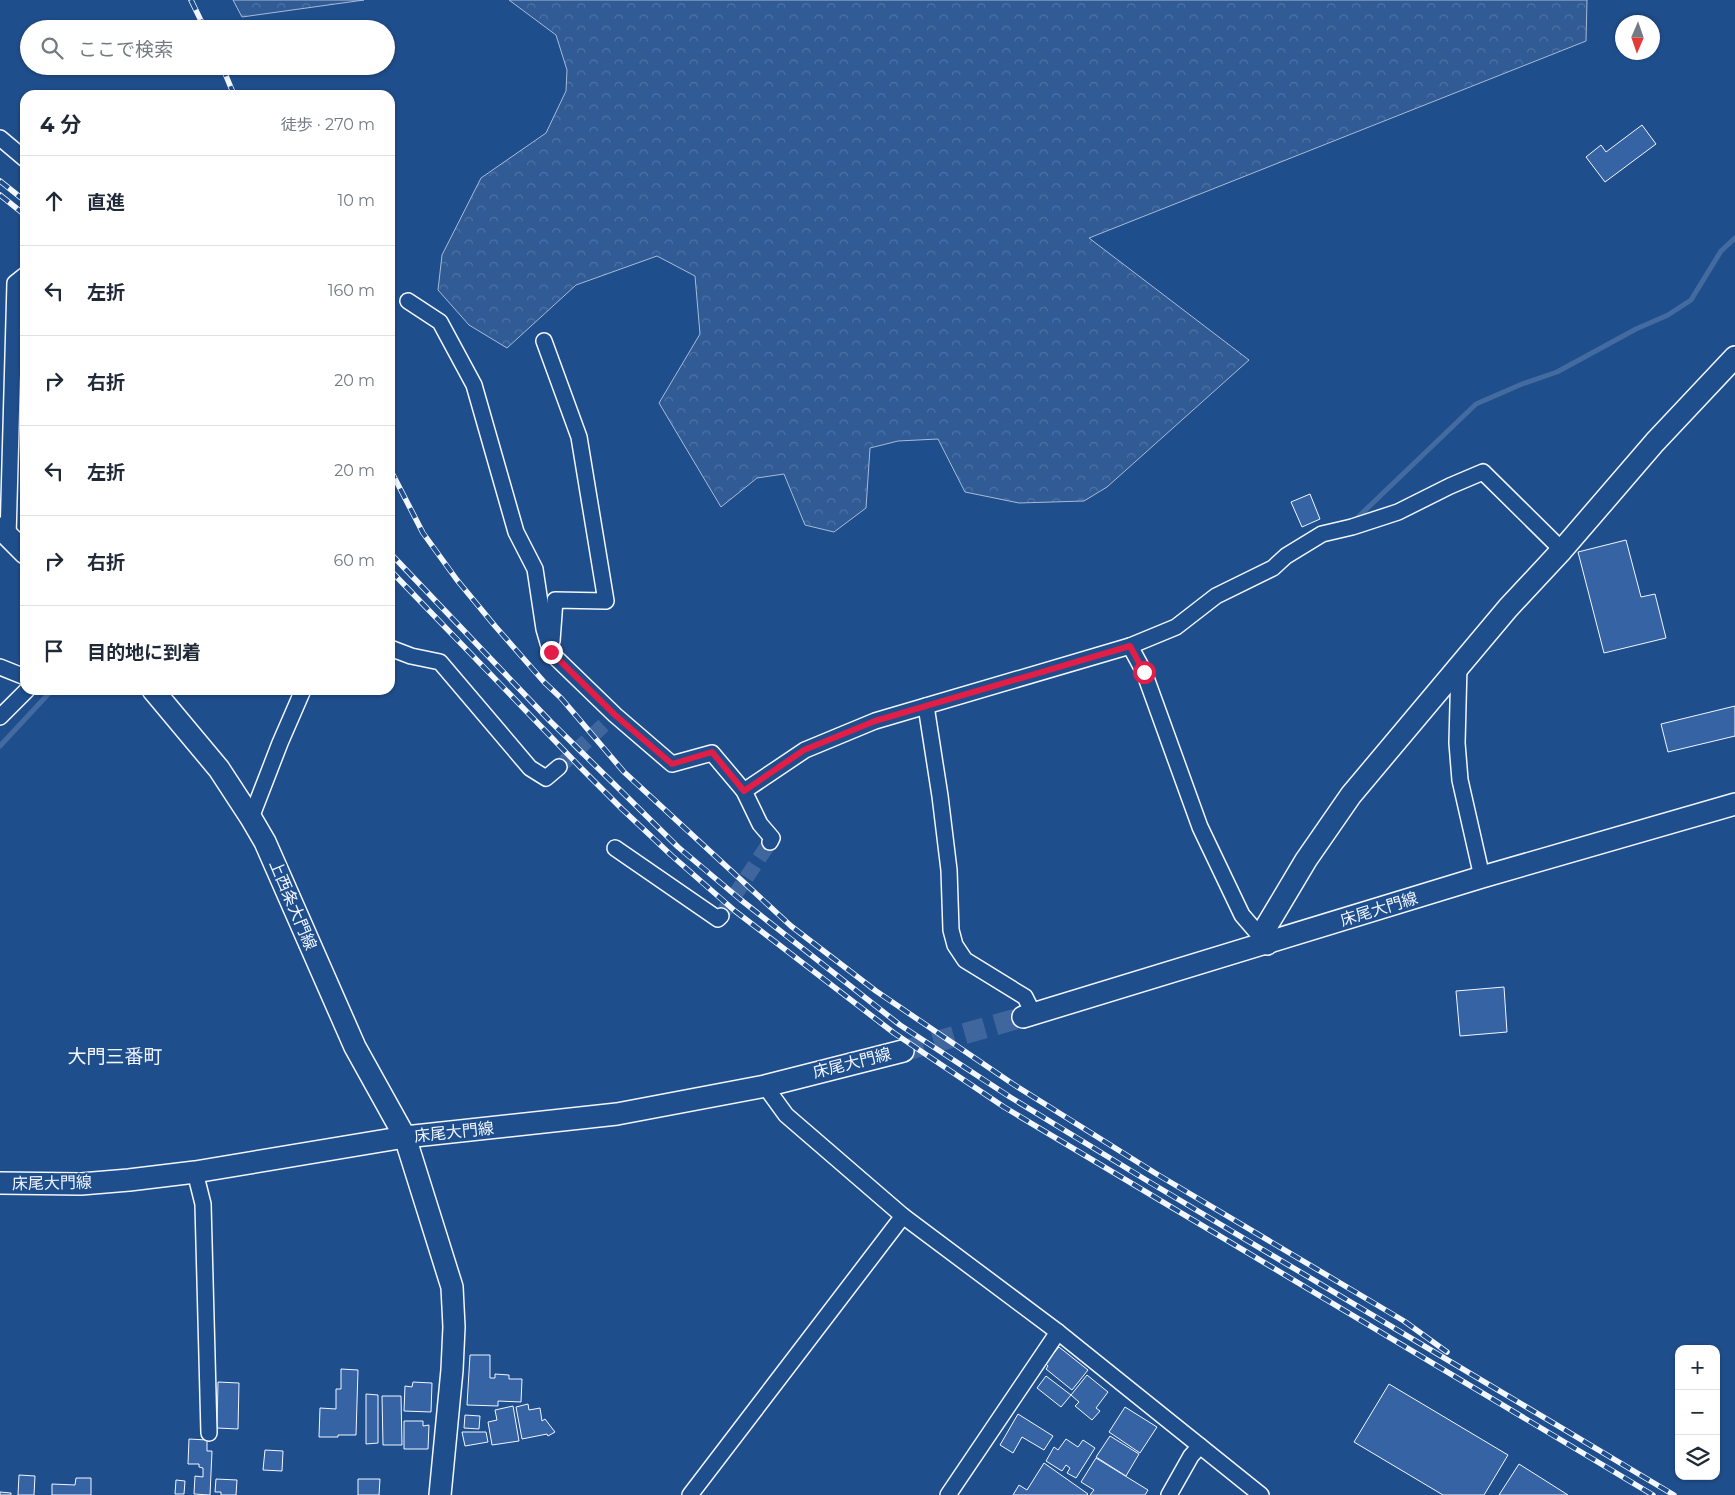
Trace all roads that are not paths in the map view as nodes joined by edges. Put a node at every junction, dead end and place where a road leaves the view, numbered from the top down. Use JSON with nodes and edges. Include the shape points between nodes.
{"nodes":[{"id":1,"x":0,"y":138,"type":"edge"},
{"id":2,"x":20,"y":155,"type":"edge"},
{"id":3,"x":20,"y":279,"type":"edge"},
{"id":4,"x":408,"y":300,"type":"dead end"},
{"id":5,"x":544,"y":341,"type":"dead end"},
{"id":6,"x":1735,"y":356,"type":"edge"},
{"id":7,"x":18,"y":442,"type":"edge"},
{"id":8,"x":4,"y":532,"type":"edge"},
{"id":9,"x":20,"y":548,"type":"edge"},
{"id":10,"x":1562,"y":550,"type":"junction"},
{"id":11,"x":1130,"y":646,"type":"junction"},
{"id":12,"x":395,"y":650,"type":"edge"},
{"id":13,"x":551,"y":652,"type":"junction"},
{"id":14,"x":1459,"y":665,"type":"junction"},
{"id":15,"x":0,"y":667,"type":"edge"},
{"id":16,"x":20,"y":675,"type":"edge"},
{"id":17,"x":22,"y":695,"type":"edge"},
{"id":18,"x":157,"y":695,"type":"edge"},
{"id":19,"x":302,"y":695,"type":"edge"},
{"id":20,"x":926,"y":706,"type":"junction"},
{"id":21,"x":0,"y":717,"type":"edge"},
{"id":22,"x":559,"y":767,"type":"tunnel mouth"},
{"id":23,"x":744,"y":791,"type":"junction"},
{"id":24,"x":1735,"y":804,"type":"edge"},
{"id":25,"x":251,"y":818,"type":"junction"},
{"id":26,"x":770,"y":842,"type":"dead end"},
{"id":27,"x":615,"y":848,"type":"dead end"},
{"id":28,"x":1482,"y":877,"type":"junction"},
{"id":29,"x":721,"y":916,"type":"dead end"},
{"id":30,"x":1267,"y":944,"type":"junction"},
{"id":31,"x":1028,"y":1016,"type":"joint"},
{"id":32,"x":903,"y":1051,"type":"tunnel mouth"},
{"id":33,"x":765,"y":1086,"type":"junction"},
{"id":34,"x":405,"y":1137,"type":"junction"},
{"id":35,"x":195,"y":1172,"type":"junction"},
{"id":36,"x":0,"y":1183,"type":"edge"},
{"id":37,"x":903,"y":1216,"type":"junction"},
{"id":38,"x":1058,"y":1332,"type":"junction"},
{"id":39,"x":208,"y":1433,"type":"dead end"},
{"id":40,"x":1200,"y":1446,"type":"junction"},
{"id":41,"x":440,"y":1495,"type":"edge"},
{"id":42,"x":690,"y":1495,"type":"edge"},
{"id":43,"x":948,"y":1495,"type":"edge"},
{"id":44,"x":1169,"y":1495,"type":"edge"},
{"id":45,"x":1261,"y":1495,"type":"edge"}],
"edges":[{"from":1,"to":2,"type":"street"},
{"from":3,"to":7,"type":"street","via":[[15,283]]},
{"from":4,"to":13,"type":"street","via":[[440,322],[474,385],[516,532],[535,569],[544,629]]},
{"from":5,"to":13,"type":"street","via":[[579,437],[606,601],[555,600]]},
{"from":6,"to":10,"type":"main road"},
{"from":7,"to":8,"type":"street"},
{"from":8,"to":9,"type":"main road"},
{"from":10,"to":11,"type":"street","via":[[1483,472],[1398,512],[1322,534],[1273,568],[1216,596],[1176,627]]},
{"from":10,"to":14,"type":"main road"},
{"from":11,"to":20,"type":"street"},
{"from":11,"to":30,"type":"street","via":[[1144,672],[1200,827],[1242,915]]},
{"from":12,"to":22,"type":"street","via":[[440,662],[530,768],[546,778]]},
{"from":13,"to":23,"type":"street","via":[[611,718],[672,764],[712,752]]},
{"from":14,"to":28,"type":"street","via":[[1457,744],[1460,780]]},
{"from":14,"to":30,"type":"main road","via":[[1351,794],[1266,927]]},
{"from":15,"to":16,"type":"street"},
{"from":17,"to":21,"type":"street"},
{"from":18,"to":25,"type":"main road","name":"上西条大門線","via":[[218,769]]},
{"from":19,"to":25,"type":"street"},
{"from":20,"to":23,"type":"street","via":[[875,721],[804,750]]},
{"from":20,"to":31,"type":"street","via":[[949,870],[951,930],[955,946],[965,960],[1025,997]]},
{"from":23,"to":26,"type":"street","via":[[760,824],[772,838]]},
{"from":24,"to":28,"type":"main road","name":"床尾大門線"},
{"from":25,"to":34,"type":"main road","name":"上西条大門線","via":[[265,842],[355,1047]]},
{"from":27,"to":29,"type":"street","via":[[718,919]]},
{"from":28,"to":30,"type":"main road","name":"床尾大門線"},
{"from":30,"to":31,"type":"main road","name":"床尾大門線"},
{"from":32,"to":33,"type":"main road","name":"床尾大門線"},
{"from":33,"to":34,"type":"main road","name":"床尾大門線","via":[[617,1114]]},
{"from":33,"to":37,"type":"street","via":[[786,1115]]},
{"from":34,"to":35,"type":"main road","name":"床尾大門線"},
{"from":34,"to":41,"type":"main road","name":"上西条大門線","via":[[452,1287],[452,1370]]},
{"from":35,"to":36,"type":"main road","name":"床尾大門線","via":[[81,1184]]},
{"from":35,"to":39,"type":"street","via":[[203,1204]]},
{"from":37,"to":38,"type":"street"},
{"from":37,"to":42,"type":"street"},
{"from":38,"to":40,"type":"street"},
{"from":38,"to":43,"type":"street"},
{"from":40,"to":44,"type":"street"},
{"from":40,"to":45,"type":"street"}]}
